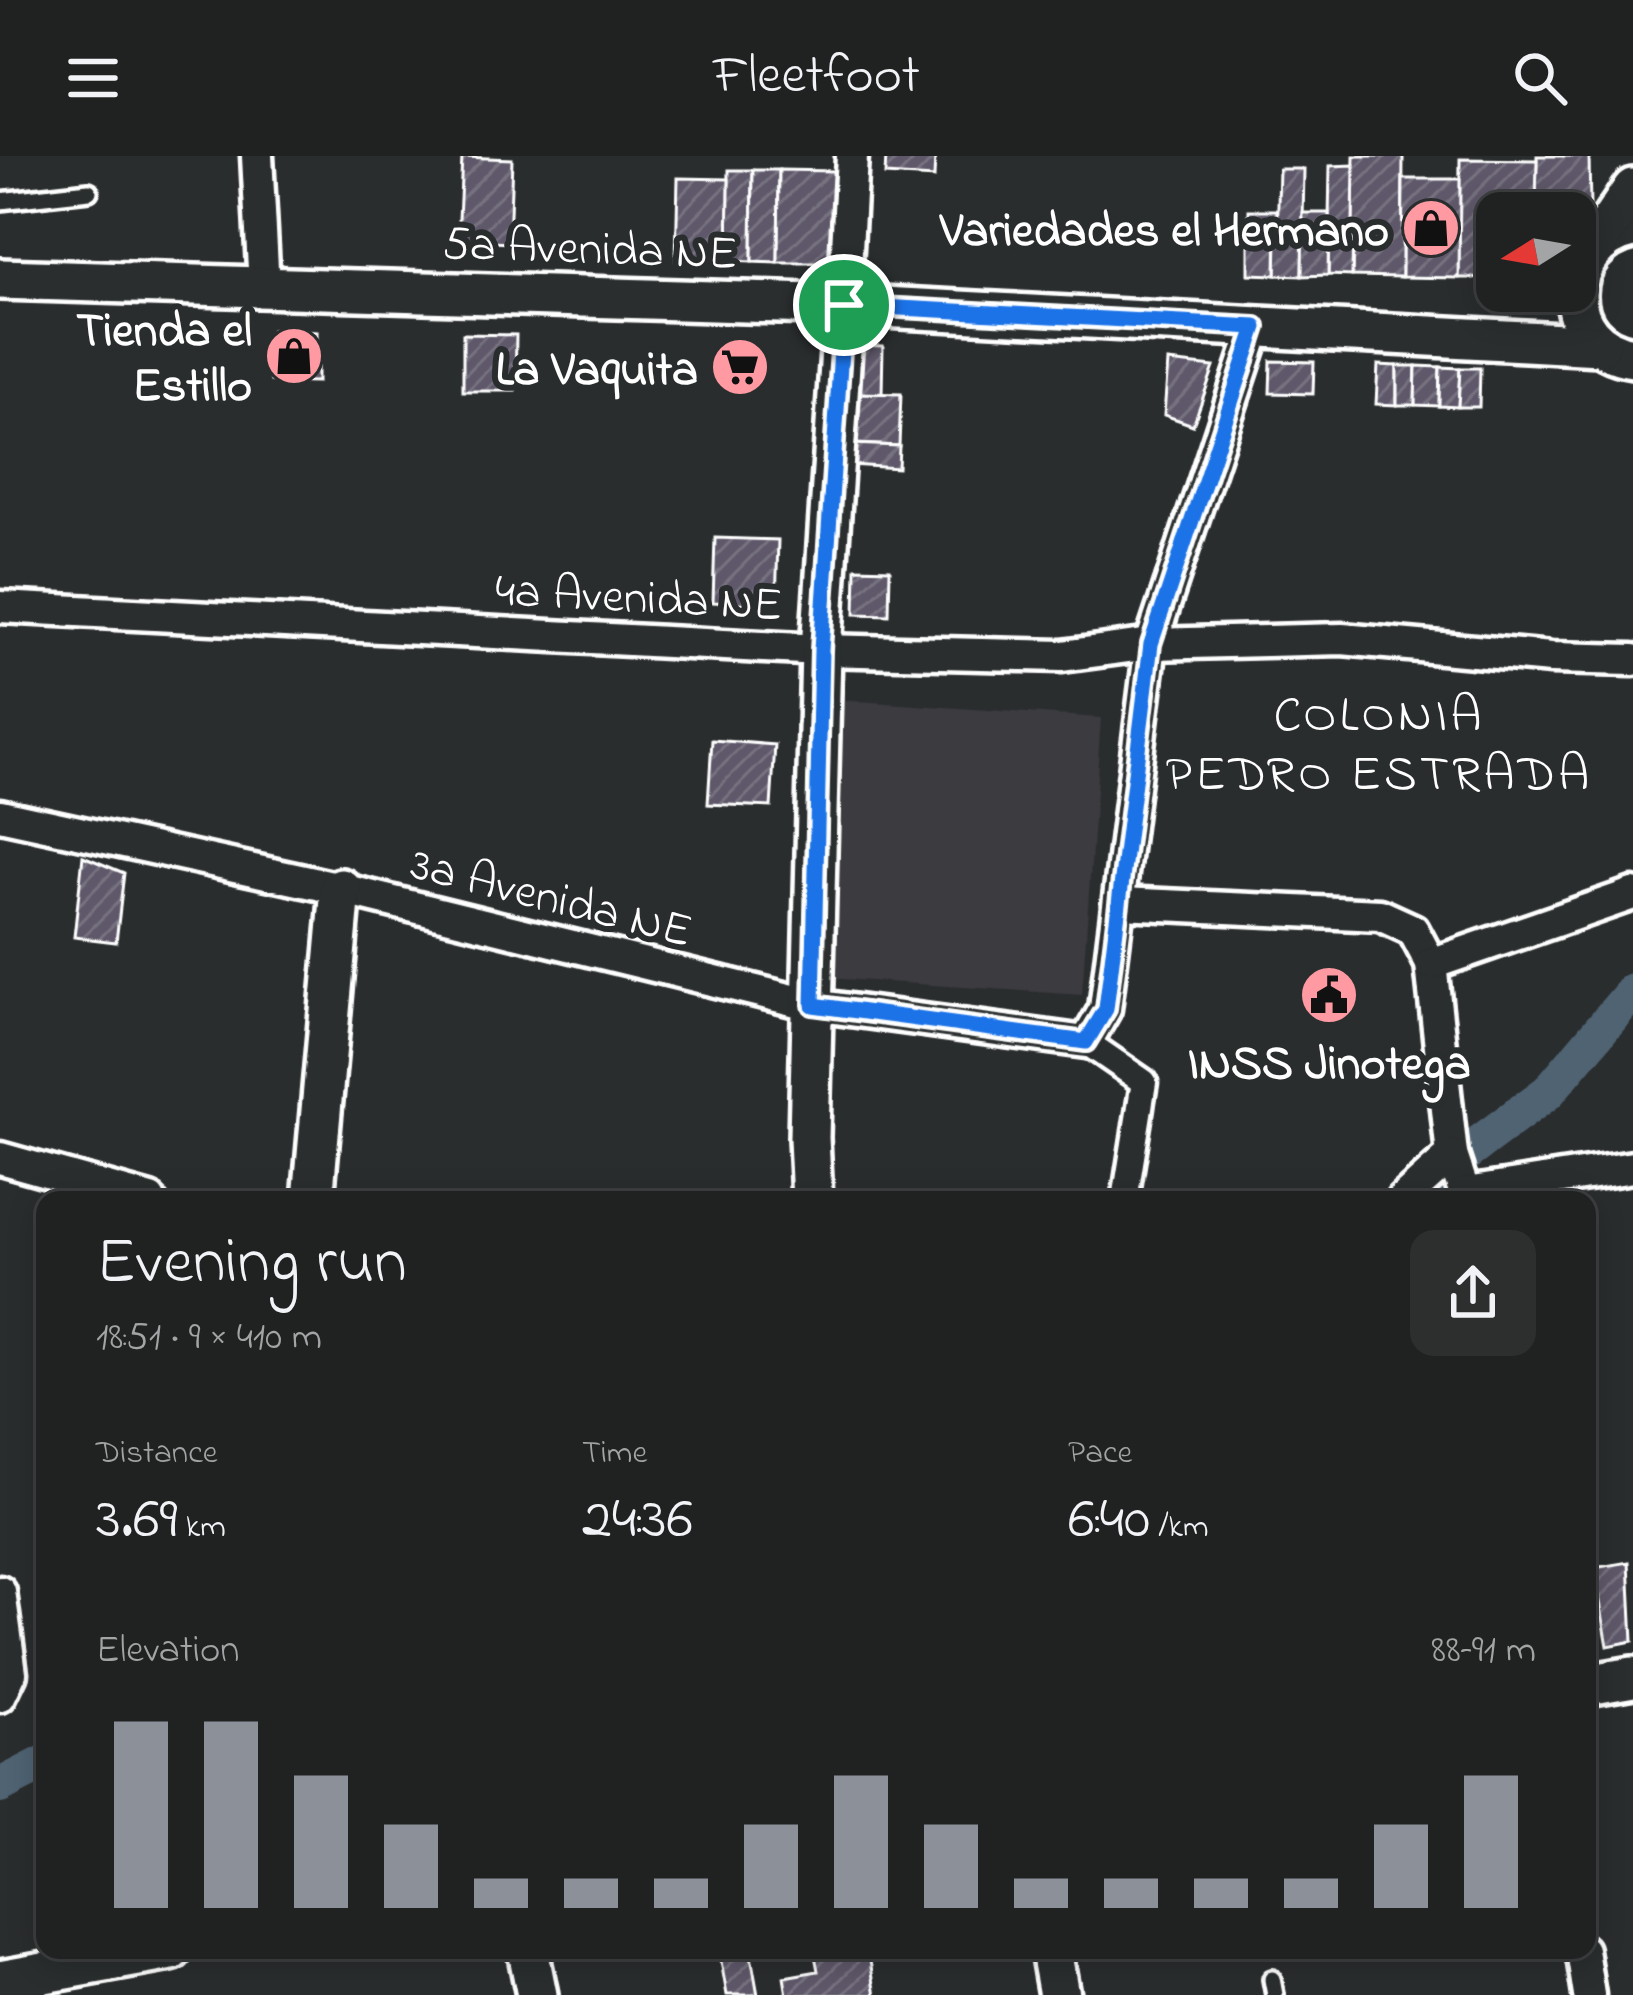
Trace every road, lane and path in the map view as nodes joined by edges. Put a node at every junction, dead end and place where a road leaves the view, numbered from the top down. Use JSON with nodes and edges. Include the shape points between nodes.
{"nodes":[{"id":1,"x":257,"y":156,"type":"edge"},
{"id":2,"x":852,"y":156,"type":"edge"},
{"id":3,"x":1633,"y":189,"type":"edge"},
{"id":4,"x":89,"y":190,"type":"dead end"},
{"id":5,"x":0,"y":201,"type":"edge"},
{"id":6,"x":1633,"y":228,"type":"edge"},
{"id":7,"x":1596,"y":243,"type":"edge"},
{"id":8,"x":1596,"y":246,"type":"edge"},
{"id":9,"x":0,"y":279,"type":"edge"},
{"id":10,"x":264,"y":287,"type":"junction"},
{"id":11,"x":844,"y":305,"type":"junction"},
{"id":12,"x":1557,"y":312,"type":"edge"},
{"id":13,"x":1578,"y":312,"type":"edge"},
{"id":14,"x":1256,"y":327,"type":"junction"},
{"id":15,"x":1536,"y":340,"type":"junction"},
{"id":16,"x":1617,"y":351,"type":"edge"},
{"id":17,"x":0,"y":607,"type":"edge"},
{"id":18,"x":1151,"y":644,"type":"junction"},
{"id":19,"x":821,"y":650,"type":"junction"},
{"id":20,"x":1633,"y":660,"type":"edge"},
{"id":21,"x":0,"y":815,"type":"edge"},
{"id":22,"x":341,"y":889,"type":"junction"},
{"id":23,"x":1633,"y":894,"type":"edge"},
{"id":24,"x":1120,"y":903,"type":"junction"},
{"id":25,"x":1431,"y":964,"type":"junction"},
{"id":26,"x":813,"y":1005,"type":"junction"},
{"id":27,"x":1086,"y":1042,"type":"junction"},
{"id":28,"x":1452,"y":1155,"type":"junction"},
{"id":29,"x":0,"y":1158,"type":"edge"},
{"id":30,"x":1633,"y":1167,"type":"edge"},
{"id":31,"x":118,"y":1191,"type":"edge"},
{"id":32,"x":314,"y":1191,"type":"edge"},
{"id":33,"x":812,"y":1191,"type":"edge"},
{"id":34,"x":1126,"y":1191,"type":"edge"},
{"id":35,"x":1412,"y":1191,"type":"edge"},
{"id":36,"x":1465,"y":1191,"type":"edge"},
{"id":37,"x":1500,"y":1191,"type":"edge"},
{"id":38,"x":0,"y":1592,"type":"edge"},
{"id":39,"x":1633,"y":1677,"type":"edge"},
{"id":40,"x":1596,"y":1683,"type":"edge"},
{"id":41,"x":0,"y":1696,"type":"edge"},
{"id":42,"x":132,"y":1959,"type":"edge"},
{"id":43,"x":530,"y":1959,"type":"edge"},
{"id":44,"x":1053,"y":1959,"type":"edge"},
{"id":45,"x":1583,"y":1959,"type":"edge"},
{"id":46,"x":25,"y":1984,"type":"edge"},
{"id":47,"x":537,"y":1995,"type":"edge"},
{"id":48,"x":1059,"y":1995,"type":"edge"},
{"id":49,"x":1589,"y":1995,"type":"edge"}],
"edges":[{"from":1,"to":10,"type":"street"},
{"from":2,"to":11,"type":"street"},
{"from":3,"to":7,"type":"street"},
{"from":4,"to":5,"type":"lane"},
{"from":6,"to":8,"type":"street"},
{"from":9,"to":10,"type":"street","name":"5a Avenida NE"},
{"from":10,"to":11,"type":"street","name":"5a Avenida NE"},
{"from":11,"to":14,"type":"street","name":"5a Avenida NE"},
{"from":11,"to":19,"type":"street"},
{"from":12,"to":15,"type":"street"},
{"from":13,"to":16,"type":"street","via":[[1586,329]]},
{"from":14,"to":15,"type":"street","name":"5a Avenida NE"},
{"from":14,"to":18,"type":"street"},
{"from":15,"to":16,"type":"street","name":"5a Avenida NE"},
{"from":17,"to":19,"type":"street","name":"4a Avenida NE"},
{"from":18,"to":19,"type":"street","name":"4a Avenida NE","via":[[1062,656]]},
{"from":18,"to":20,"type":"street","name":"4a Avenida NE","via":[[1342,639]]},
{"from":18,"to":24,"type":"street"},
{"from":19,"to":26,"type":"street"},
{"from":21,"to":22,"type":"street","name":"3a Avenida NE"},
{"from":22,"to":26,"type":"street","name":"3a Avenida NE"},
{"from":22,"to":32,"type":"street"},
{"from":23,"to":25,"type":"street"},
{"from":24,"to":25,"type":"street","via":[[1380,915],[1413,930]]},
{"from":24,"to":27,"type":"street","via":[[1106,1009]]},
{"from":25,"to":28,"type":"street"},
{"from":26,"to":27,"type":"street","name":"3a Avenida NE"},
{"from":26,"to":33,"type":"street"},
{"from":27,"to":34,"type":"street","via":[[1144,1082]]},
{"from":28,"to":35,"type":"street"},
{"from":28,"to":36,"type":"street"},
{"from":29,"to":31,"type":"street"},
{"from":30,"to":37,"type":"street"},
{"from":38,"to":41,"type":"street","via":[[11,1672]]},
{"from":39,"to":40,"type":"street"},
{"from":42,"to":46,"type":"street"},
{"from":43,"to":47,"type":"street"},
{"from":44,"to":48,"type":"street"},
{"from":45,"to":49,"type":"street"}]}
